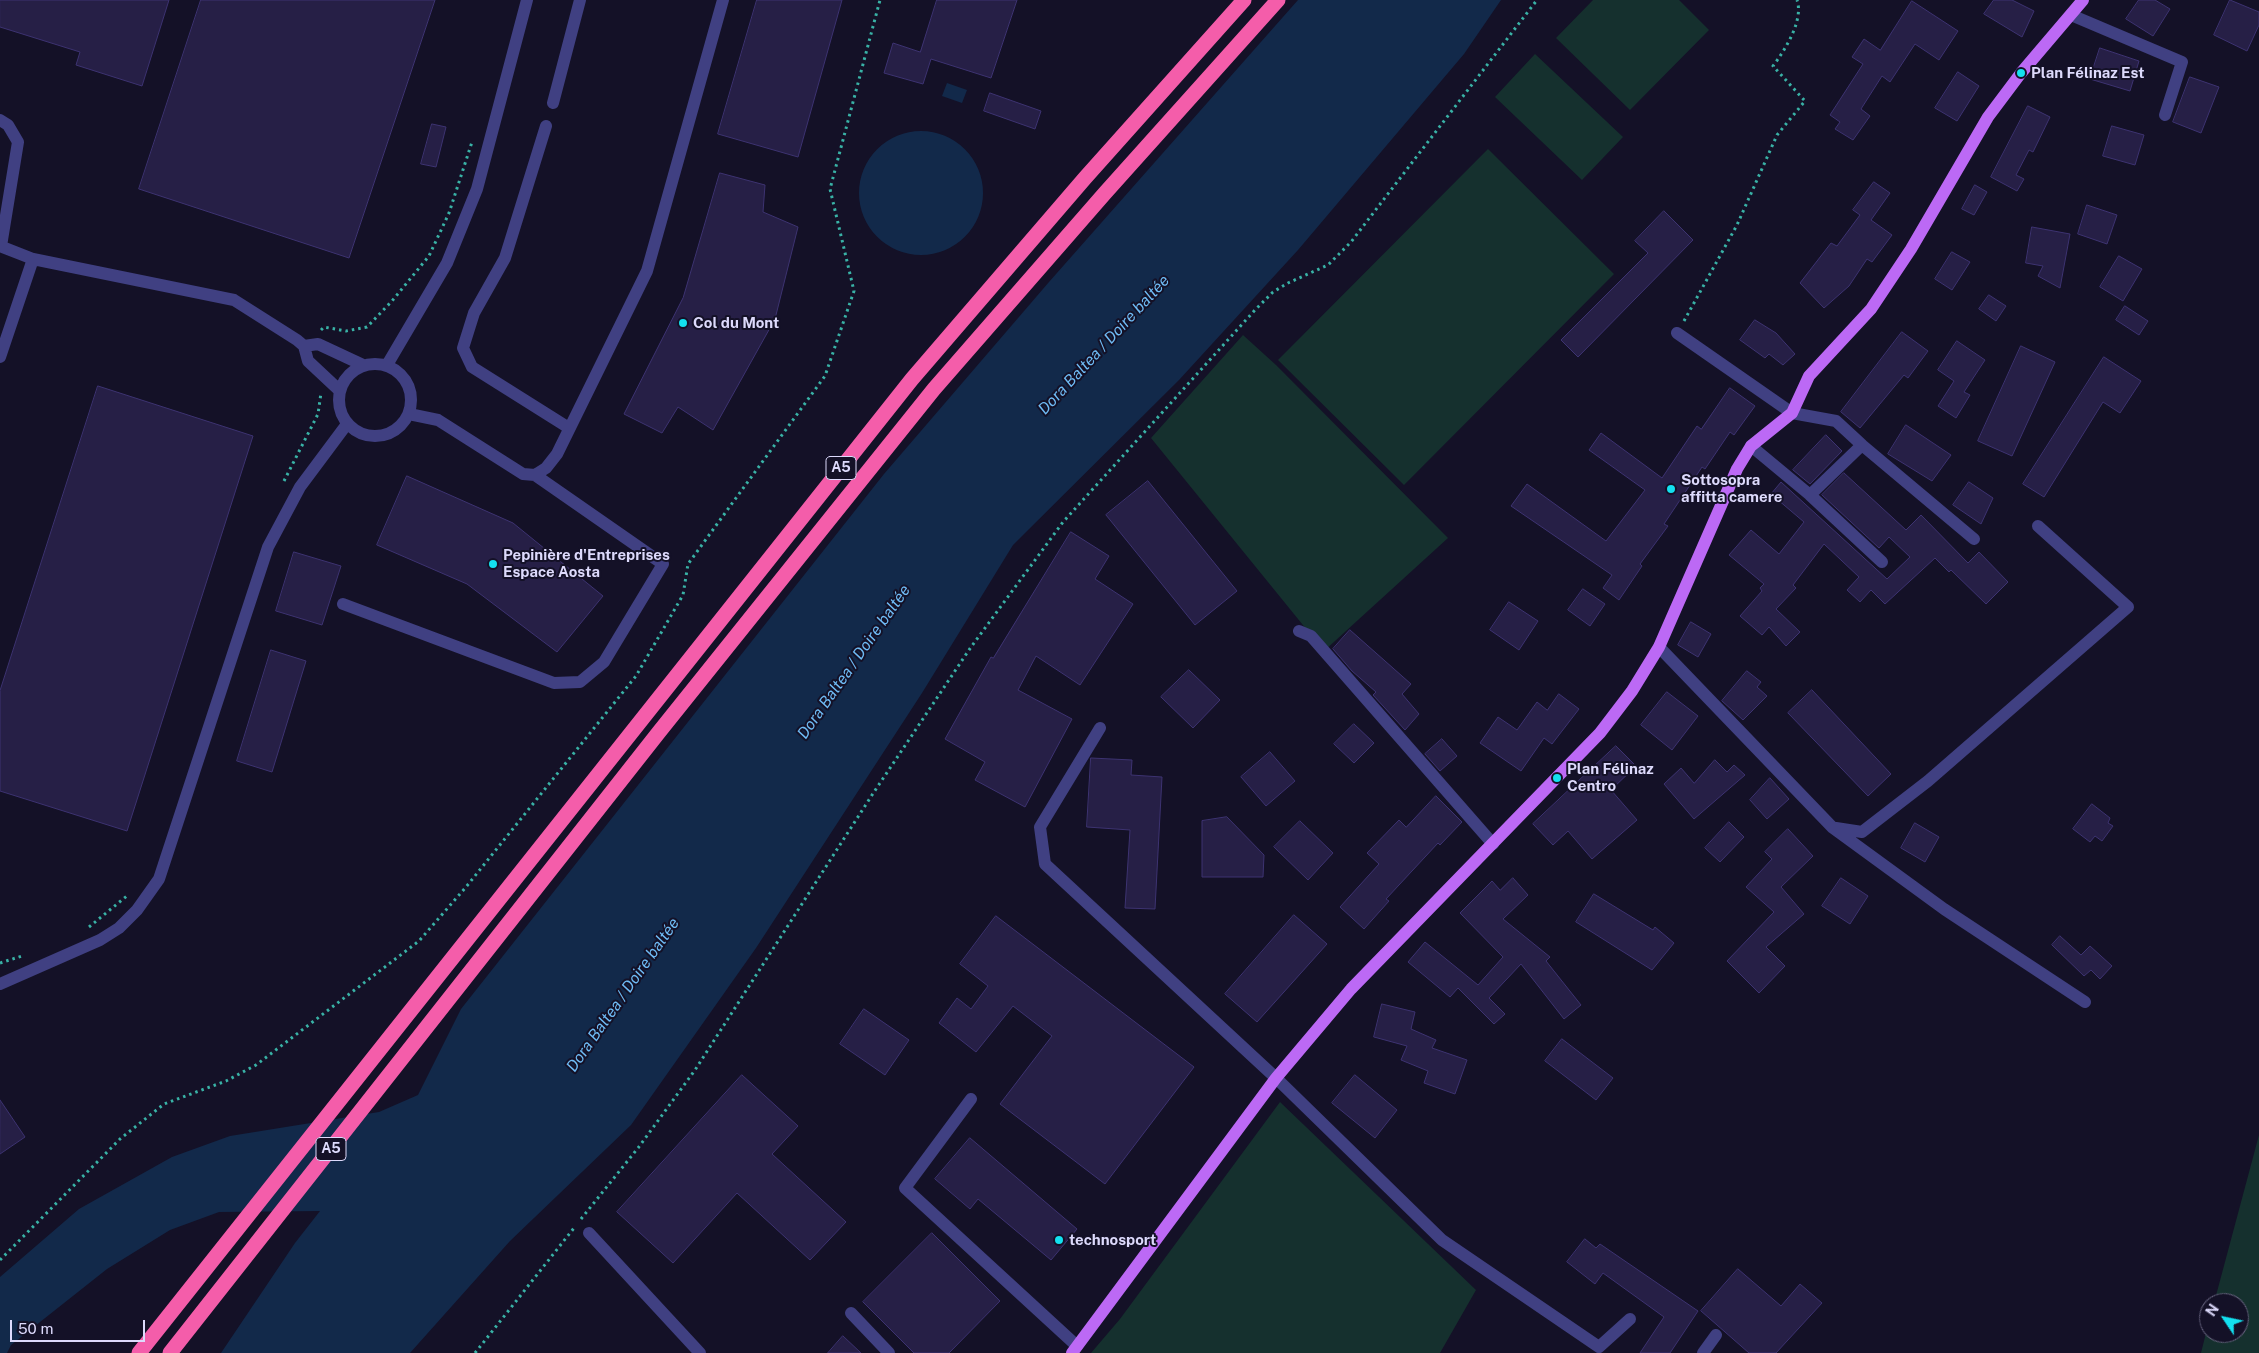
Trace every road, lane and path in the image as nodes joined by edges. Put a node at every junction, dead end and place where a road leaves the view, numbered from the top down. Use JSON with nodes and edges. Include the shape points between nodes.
{"nodes":[{"id":1,"x":527,"y":0,"type":"edge"},
{"id":2,"x":580,"y":0,"type":"edge"},
{"id":3,"x":723,"y":0,"type":"edge"},
{"id":4,"x":1244,"y":0,"type":"edge"},
{"id":5,"x":1278,"y":0,"type":"edge"},
{"id":6,"x":1537,"y":0,"type":"edge"},
{"id":7,"x":1797,"y":0,"type":"edge"},
{"id":8,"x":2083,"y":0,"type":"edge"},
{"id":9,"x":2070,"y":15,"type":"junction"},
{"id":10,"x":553,"y":103,"type":"dead end"},
{"id":11,"x":2164,"y":115,"type":"dead end"},
{"id":12,"x":0,"y":120,"type":"edge"},
{"id":13,"x":546,"y":126,"type":"dead end"},
{"id":14,"x":473,"y":138,"type":"dead end"},
{"id":15,"x":0,"y":246,"type":"edge"},
{"id":16,"x":33,"y":258,"type":"junction"},
{"id":17,"x":1677,"y":333,"type":"joint"},
{"id":18,"x":306,"y":345,"type":"junction"},
{"id":19,"x":0,"y":357,"type":"edge"},
{"id":20,"x":363,"y":365,"type":"junction"},
{"id":21,"x":386,"y":365,"type":"junction"},
{"id":22,"x":318,"y":387,"type":"dead end"},
{"id":23,"x":339,"y":390,"type":"junction"},
{"id":24,"x":1792,"y":413,"type":"junction"},
{"id":25,"x":409,"y":414,"type":"junction"},
{"id":26,"x":347,"y":424,"type":"junction"},
{"id":27,"x":569,"y":428,"type":"junction"},
{"id":28,"x":1862,"y":445,"type":"junction"},
{"id":29,"x":1751,"y":446,"type":"junction"},
{"id":30,"x":535,"y":475,"type":"junction"},
{"id":31,"x":283,"y":483,"type":"dead end"},
{"id":32,"x":1810,"y":496,"type":"junction"},
{"id":33,"x":2038,"y":526,"type":"dead end"},
{"id":34,"x":1974,"y":539,"type":"dead end"},
{"id":35,"x":1882,"y":562,"type":"dead end"},
{"id":36,"x":343,"y":604,"type":"dead end"},
{"id":37,"x":1299,"y":631,"type":"dead end"},
{"id":38,"x":1659,"y":647,"type":"junction"},
{"id":39,"x":1100,"y":728,"type":"dead end"},
{"id":40,"x":1833,"y":828,"type":"junction"},
{"id":41,"x":1493,"y":844,"type":"junction"},
{"id":42,"x":131,"y":892,"type":"dead end"},
{"id":43,"x":82,"y":933,"type":"dead end"},
{"id":44,"x":28,"y":954,"type":"dead end"},
{"id":45,"x":0,"y":963,"type":"edge"},
{"id":46,"x":0,"y":984,"type":"edge"},
{"id":47,"x":2085,"y":1002,"type":"dead end"},
{"id":48,"x":1276,"y":1078,"type":"junction"},
{"id":49,"x":971,"y":1099,"type":"dead end"},
{"id":50,"x":590,"y":1234,"type":"dead end"},
{"id":51,"x":851,"y":1313,"type":"dead end"},
{"id":52,"x":1630,"y":1319,"type":"dead end"},
{"id":53,"x":1716,"y":1335,"type":"dead end"},
{"id":54,"x":1074,"y":1349,"type":"edge"},
{"id":55,"x":1603,"y":1350,"type":"edge"},
{"id":56,"x":139,"y":1353,"type":"edge"},
{"id":57,"x":170,"y":1353,"type":"edge"},
{"id":58,"x":475,"y":1353,"type":"edge"},
{"id":59,"x":700,"y":1353,"type":"edge"},
{"id":60,"x":889,"y":1353,"type":"edge"},
{"id":61,"x":1703,"y":1353,"type":"edge"}],
"edges":[{"from":1,"to":21,"type":"street","via":[[477,190],[446,263]]},
{"from":2,"to":10,"type":"street"},
{"from":3,"to":27,"type":"street","via":[[647,271]]},
{"from":4,"to":56,"type":"highway","number":"A5","via":[[912,379]]},
{"from":5,"to":57,"type":"highway","number":"A5","via":[[934,389],[665,724]]},
{"from":6,"to":58,"type":"path","via":[[1351,242],[1328,266],[1273,292],[1063,522],[971,647],[695,1070],[638,1148]]},
{"from":7,"to":17,"type":"path","via":[[1797,21],[1773,66],[1804,101],[1777,135],[1737,225]]},
{"from":8,"to":9,"type":"main road"},
{"from":9,"to":11,"type":"street","via":[[2182,62]]},
{"from":9,"to":24,"type":"main road","via":[[2020,73],[1988,117],[1871,309],[1810,376]]},
{"from":12,"to":15,"type":"street","via":[[8,125],[18,142]]},
{"from":13,"to":27,"type":"street","via":[[505,258],[474,313],[463,348],[472,367]]},
{"from":14,"to":18,"type":"path","via":[[449,213],[429,256],[367,327],[346,331],[324,327]]},
{"from":15,"to":16,"type":"street"},
{"from":16,"to":18,"type":"street","via":[[234,300]]},
{"from":16,"to":19,"type":"street"},
{"from":17,"to":24,"type":"street"},
{"from":18,"to":20,"type":"street","via":[[318,344]]},
{"from":18,"to":23,"type":"street","via":[[308,360]]},
{"from":20,"to":21,"type":"street"},
{"from":20,"to":23,"type":"street","via":[[352,370]]},
{"from":21,"to":25,"type":"street","via":[[405,379],[412,402]]},
{"from":22,"to":31,"type":"path","via":[[321,393],[318,414]]},
{"from":23,"to":26,"type":"street","via":[[339,408]]},
{"from":24,"to":28,"type":"street","via":[[1836,421]]},
{"from":24,"to":29,"type":"main road"},
{"from":25,"to":26,"type":"street","via":[[388,434],[373,436],[359,433]]},
{"from":25,"to":30,"type":"street","via":[[438,420],[522,474]]},
{"from":26,"to":46,"type":"street","via":[[300,487],[268,547],[159,879],[137,910],[119,928],[100,940]]},
{"from":27,"to":30,"type":"street","via":[[546,468]]},
{"from":28,"to":32,"type":"street"},
{"from":28,"to":34,"type":"street"},
{"from":29,"to":32,"type":"street"},
{"from":29,"to":38,"type":"main road","via":[[1737,470]]},
{"from":30,"to":36,"type":"street","via":[[663,564],[604,662],[580,682],[554,683]]},
{"from":32,"to":35,"type":"street"},
{"from":33,"to":40,"type":"street","via":[[2128,607],[1928,781],[1862,832]]},
{"from":37,"to":41,"type":"street","via":[[1311,636]]},
{"from":38,"to":40,"type":"street"},
{"from":38,"to":41,"type":"main road","via":[[1632,691],[1600,733]]},
{"from":39,"to":48,"type":"street","via":[[1040,827],[1045,864]]},
{"from":40,"to":47,"type":"street","via":[[1944,909]]},
{"from":41,"to":48,"type":"main road","via":[[1351,989]]},
{"from":42,"to":43,"type":"path"},
{"from":44,"to":45,"type":"path"},
{"from":48,"to":54,"type":"main road"},
{"from":48,"to":55,"type":"street","via":[[1442,1240]]},
{"from":49,"to":54,"type":"street","via":[[905,1188]]},
{"from":50,"to":59,"type":"street"},
{"from":51,"to":60,"type":"street"},
{"from":52,"to":55,"type":"street"},
{"from":53,"to":61,"type":"street"}]}
